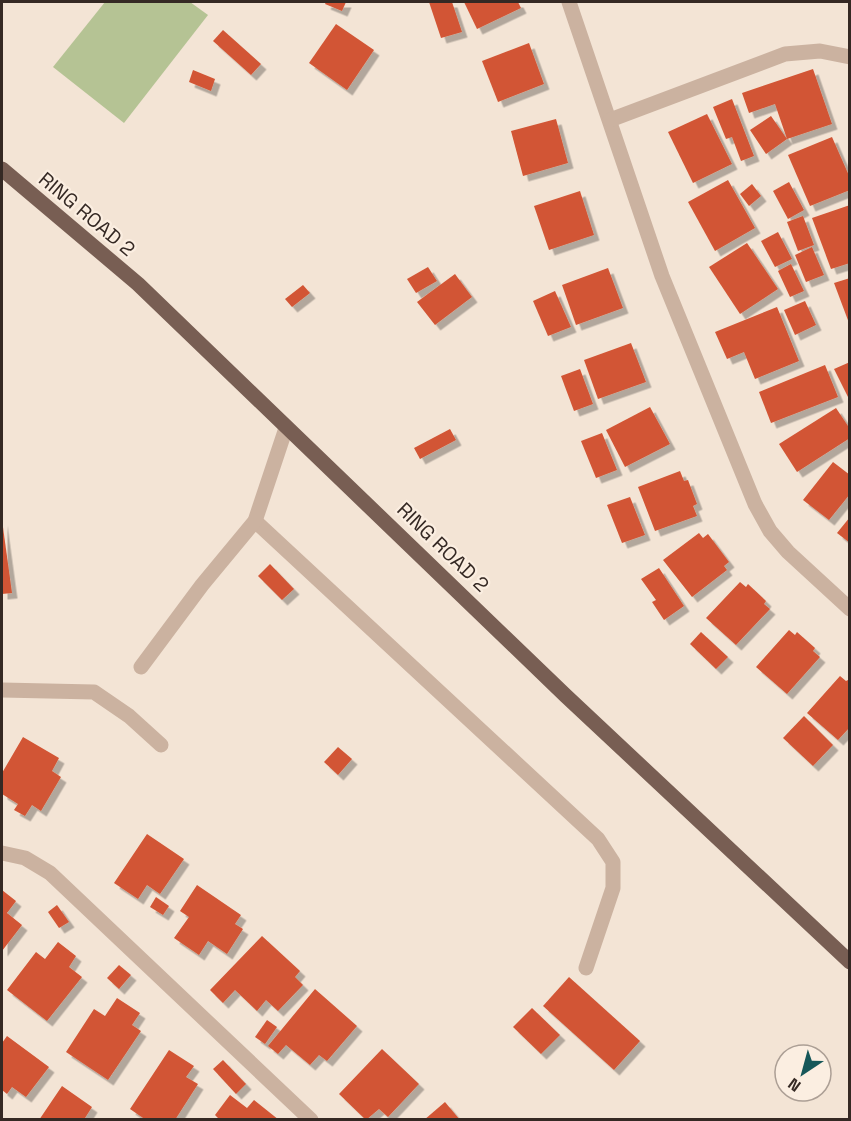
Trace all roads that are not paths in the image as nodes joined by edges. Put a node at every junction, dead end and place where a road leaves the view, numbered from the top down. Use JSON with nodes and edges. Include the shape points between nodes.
{"nodes":[{"id":1,"x":569,"y":2,"type":"edge"},
{"id":2,"x":849,"y":57,"type":"edge"},
{"id":3,"x":610,"y":120,"type":"junction"},
{"id":4,"x":2,"y":169,"type":"edge"},
{"id":5,"x":286,"y":428,"type":"junction"},
{"id":6,"x":255,"y":521,"type":"junction"},
{"id":7,"x":849,"y":609,"type":"edge"},
{"id":8,"x":141,"y":667,"type":"dead end"},
{"id":9,"x":2,"y":690,"type":"edge"},
{"id":10,"x":160,"y":745,"type":"dead end"},
{"id":11,"x":2,"y":853,"type":"edge"},
{"id":12,"x":849,"y":962,"type":"edge"},
{"id":13,"x":586,"y":968,"type":"dead end"},
{"id":14,"x":311,"y":1119,"type":"edge"}],
"edges":[{"from":1,"to":3,"type":"street"},
{"from":2,"to":3,"type":"street","via":[[820,51],[785,54]]},
{"from":3,"to":7,"type":"street","via":[[663,276],[755,504],[776,538]]},
{"from":4,"to":5,"type":"main road","name":"RING ROAD 2","via":[[138,284]]},
{"from":5,"to":6,"type":"street"},
{"from":5,"to":12,"type":"main road","name":"RING ROAD 2"},
{"from":6,"to":8,"type":"street"},
{"from":6,"to":13,"type":"street","via":[[598,839],[613,862],[613,888]]},
{"from":9,"to":10,"type":"street","via":[[94,692],[129,716]]},
{"from":11,"to":14,"type":"street","via":[[26,858],[50,873]]}]}
